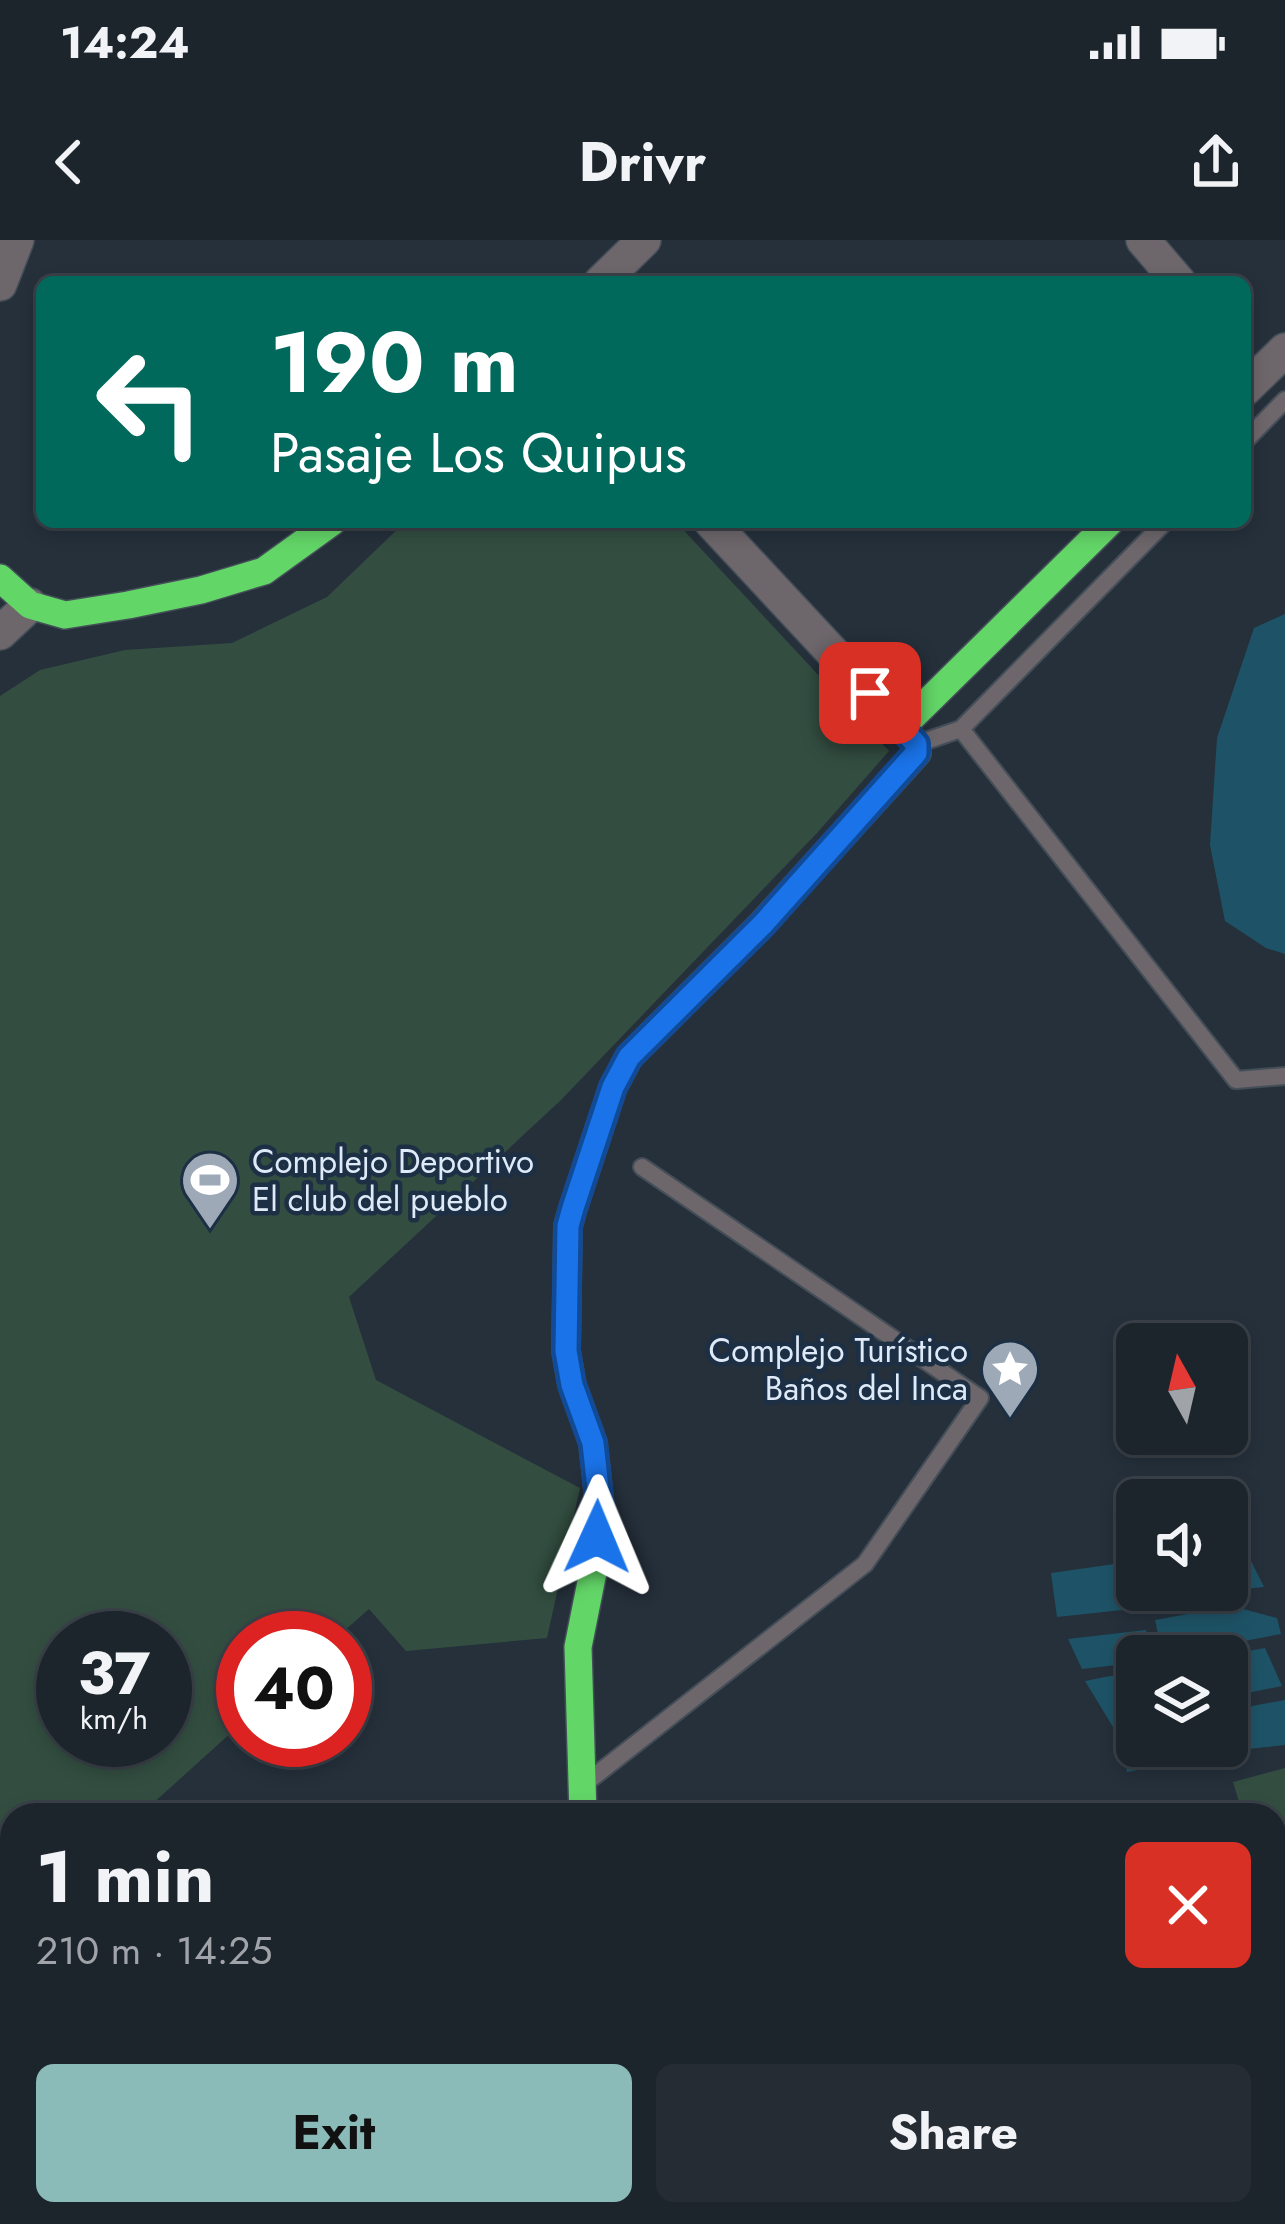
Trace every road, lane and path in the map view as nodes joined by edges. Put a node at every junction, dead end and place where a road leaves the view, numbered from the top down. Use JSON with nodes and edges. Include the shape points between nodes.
{"nodes":[{"id":1,"x":16,"y":240,"type":"edge"},
{"id":2,"x":644,"y":240,"type":"edge"},
{"id":3,"x":1143,"y":240,"type":"edge"},
{"id":4,"x":607,"y":276,"type":"edge"},
{"id":5,"x":1174,"y":276,"type":"edge"},
{"id":6,"x":0,"y":284,"type":"edge"},
{"id":7,"x":1285,"y":350,"type":"edge"},
{"id":8,"x":1251,"y":374,"type":"edge"},
{"id":9,"x":1285,"y":400,"type":"edge"},
{"id":10,"x":1251,"y":435,"type":"edge"},
{"id":11,"x":324,"y":528,"type":"edge"},
{"id":12,"x":717,"y":528,"type":"edge"},
{"id":13,"x":1104,"y":528,"type":"edge"},
{"id":14,"x":1159,"y":528,"type":"edge"},
{"id":15,"x":0,"y":578,"type":"edge"},
{"id":16,"x":30,"y":605,"type":"junction"},
{"id":17,"x":0,"y":633,"type":"edge"},
{"id":18,"x":961,"y":729,"type":"junction"},
{"id":19,"x":909,"y":735,"type":"junction"},
{"id":20,"x":1285,"y":1076,"type":"edge"},
{"id":21,"x":642,"y":1167,"type":"dead end"},
{"id":22,"x":582,"y":1786,"type":"junction"},
{"id":23,"x":583,"y":1803,"type":"edge"}],
"edges":[{"from":1,"to":6,"type":"street"},
{"from":2,"to":4,"type":"street"},
{"from":3,"to":5,"type":"street"},
{"from":7,"to":8,"type":"street"},
{"from":9,"to":10,"type":"lane"},
{"from":11,"to":16,"type":"street","via":[[264,572],[201,590],[65,614]]},
{"from":12,"to":19,"type":"street"},
{"from":13,"to":19,"type":"street"},
{"from":14,"to":18,"type":"lane"},
{"from":15,"to":16,"type":"street"},
{"from":16,"to":17,"type":"street"},
{"from":18,"to":19,"type":"lane"},
{"from":18,"to":20,"type":"lane","via":[[1236,1080]]},
{"from":19,"to":22,"type":"street","via":[[916,753],[763,924],[629,1057],[573,1208],[566,1351],[593,1443],[600,1507],[578,1647]]},
{"from":21,"to":22,"type":"lane","via":[[980,1398],[865,1564]]},
{"from":22,"to":23,"type":"street"}]}
